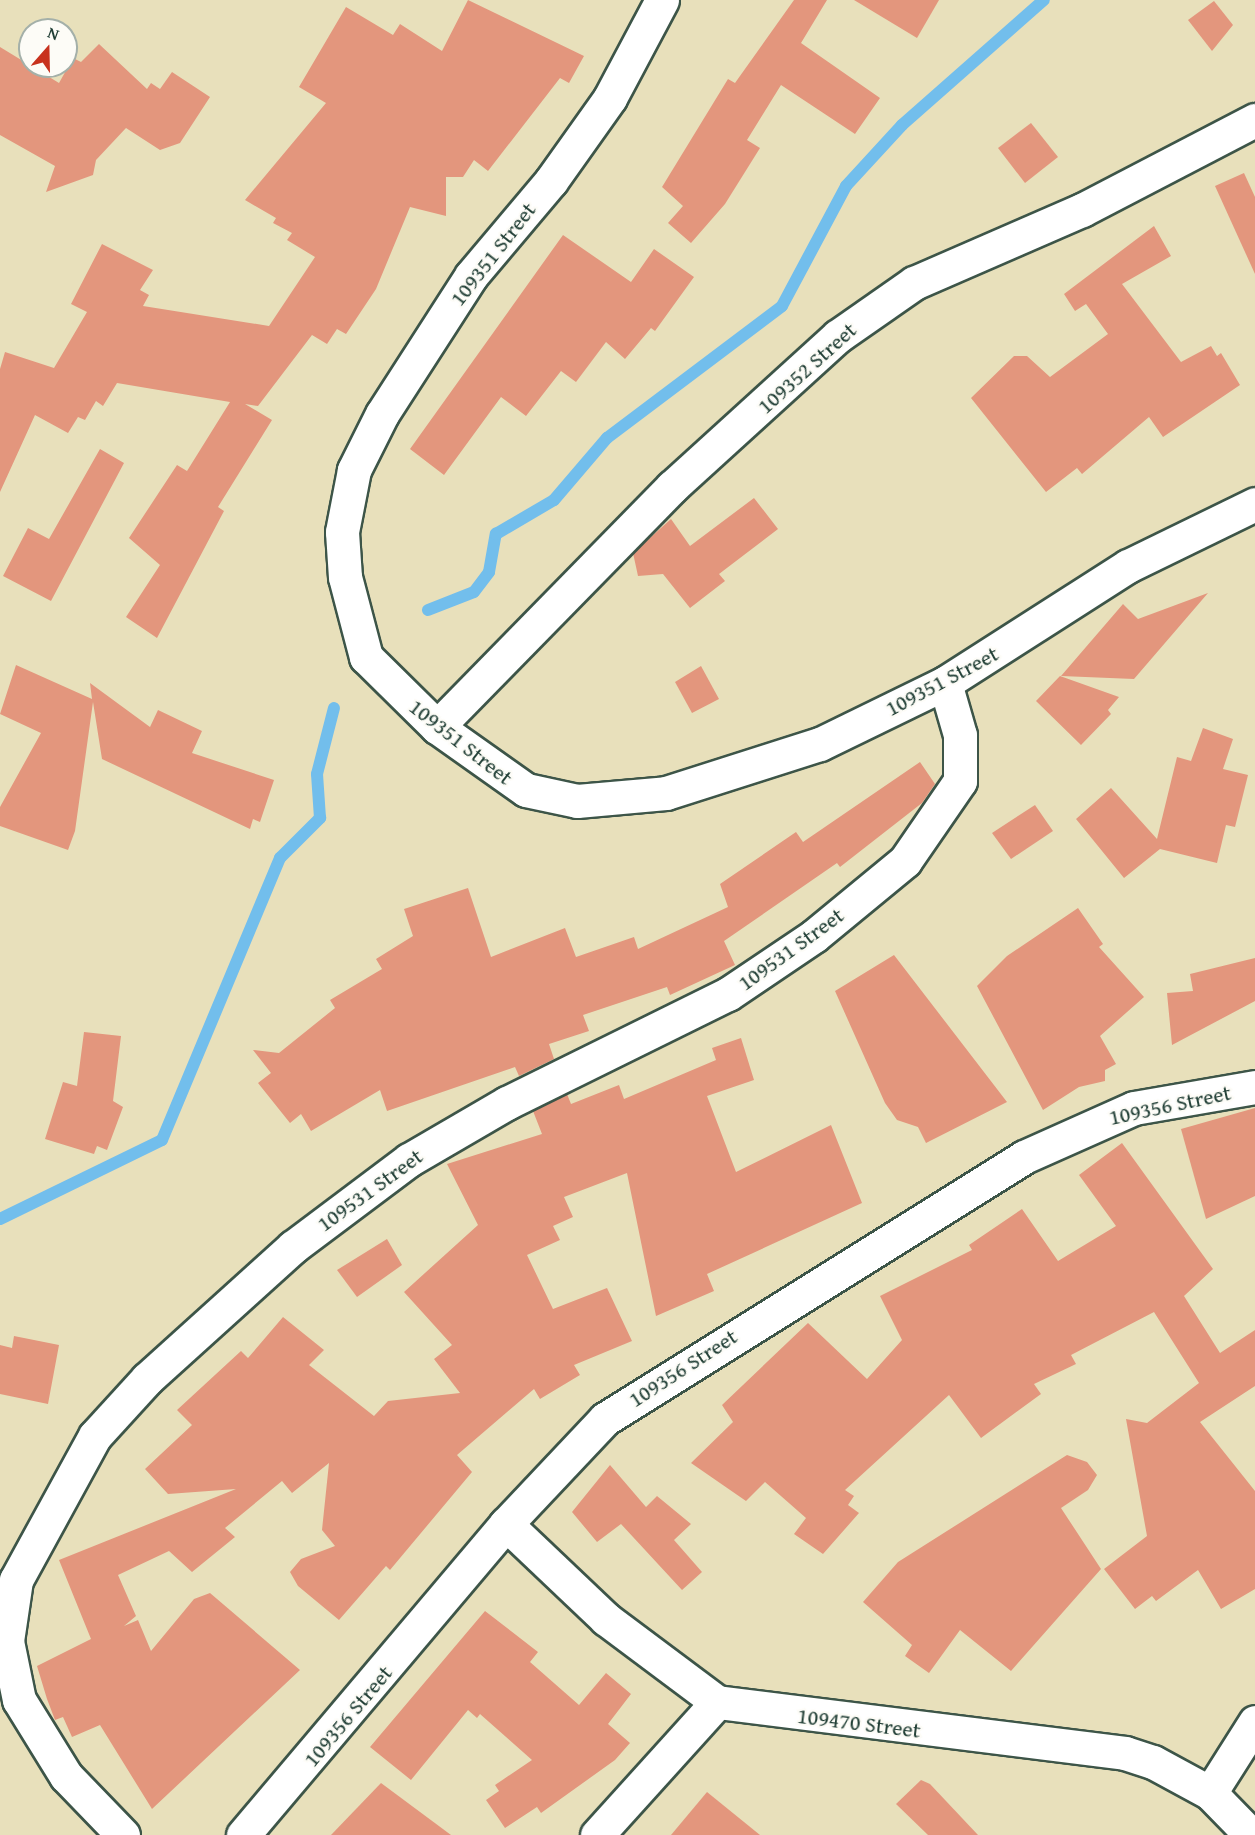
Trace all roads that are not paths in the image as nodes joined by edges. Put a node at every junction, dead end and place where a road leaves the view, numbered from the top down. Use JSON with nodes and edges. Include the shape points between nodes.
{"nodes":[{"id":1,"x":662,"y":0,"type":"edge"},
{"id":2,"x":1255,"y":120,"type":"edge"},
{"id":3,"x":1255,"y":504,"type":"edge"},
{"id":4,"x":945,"y":683,"type":"junction"},
{"id":5,"x":437,"y":727,"type":"junction"},
{"id":6,"x":1255,"y":1087,"type":"edge"},
{"id":7,"x":506,"y":1524,"type":"junction"},
{"id":8,"x":717,"y":1702,"type":"junction"},
{"id":9,"x":1255,"y":1722,"type":"edge"},
{"id":10,"x":1210,"y":1793,"type":"junction"},
{"id":11,"x":123,"y":1835,"type":"edge"},
{"id":12,"x":243,"y":1835,"type":"edge"},
{"id":13,"x":597,"y":1835,"type":"edge"},
{"id":14,"x":1251,"y":1835,"type":"edge"}],
"edges":[{"from":1,"to":5,"type":"street","name":"109351 Street","via":[[610,98],[551,181],[471,276],[382,414],[354,470],[342,532],[345,577],[366,657]]},
{"from":2,"to":5,"type":"street","name":"109352 Street","via":[[1082,210],[914,283],[838,336],[672,487]]},
{"from":3,"to":4,"type":"street","name":"109351 Street","via":[[1128,566]]},
{"from":4,"to":5,"type":"street","name":"109351 Street","via":[[809,747],[666,793],[577,801],[526,790]]},
{"from":4,"to":11,"type":"street","name":"109531 Street","via":[[960,735],[960,782],[904,861],[814,936],[728,994],[507,1103],[409,1160],[293,1247],[147,1379],[95,1436],[16,1580],[7,1641],[19,1700],[66,1776]]},
{"from":6,"to":7,"type":"street","name":"109356 Street","via":[[1134,1108],[1024,1157],[605,1419]]},
{"from":7,"to":8,"type":"street","name":"109470 Street","via":[[606,1619]]},
{"from":7,"to":12,"type":"street","name":"109356 Street"},
{"from":8,"to":10,"type":"street","name":"109470 Street","via":[[898,1728],[1086,1746],[1153,1762]]},
{"from":8,"to":13,"type":"street"},
{"from":9,"to":10,"type":"street"},
{"from":10,"to":14,"type":"street","name":"109470 Street"}]}
